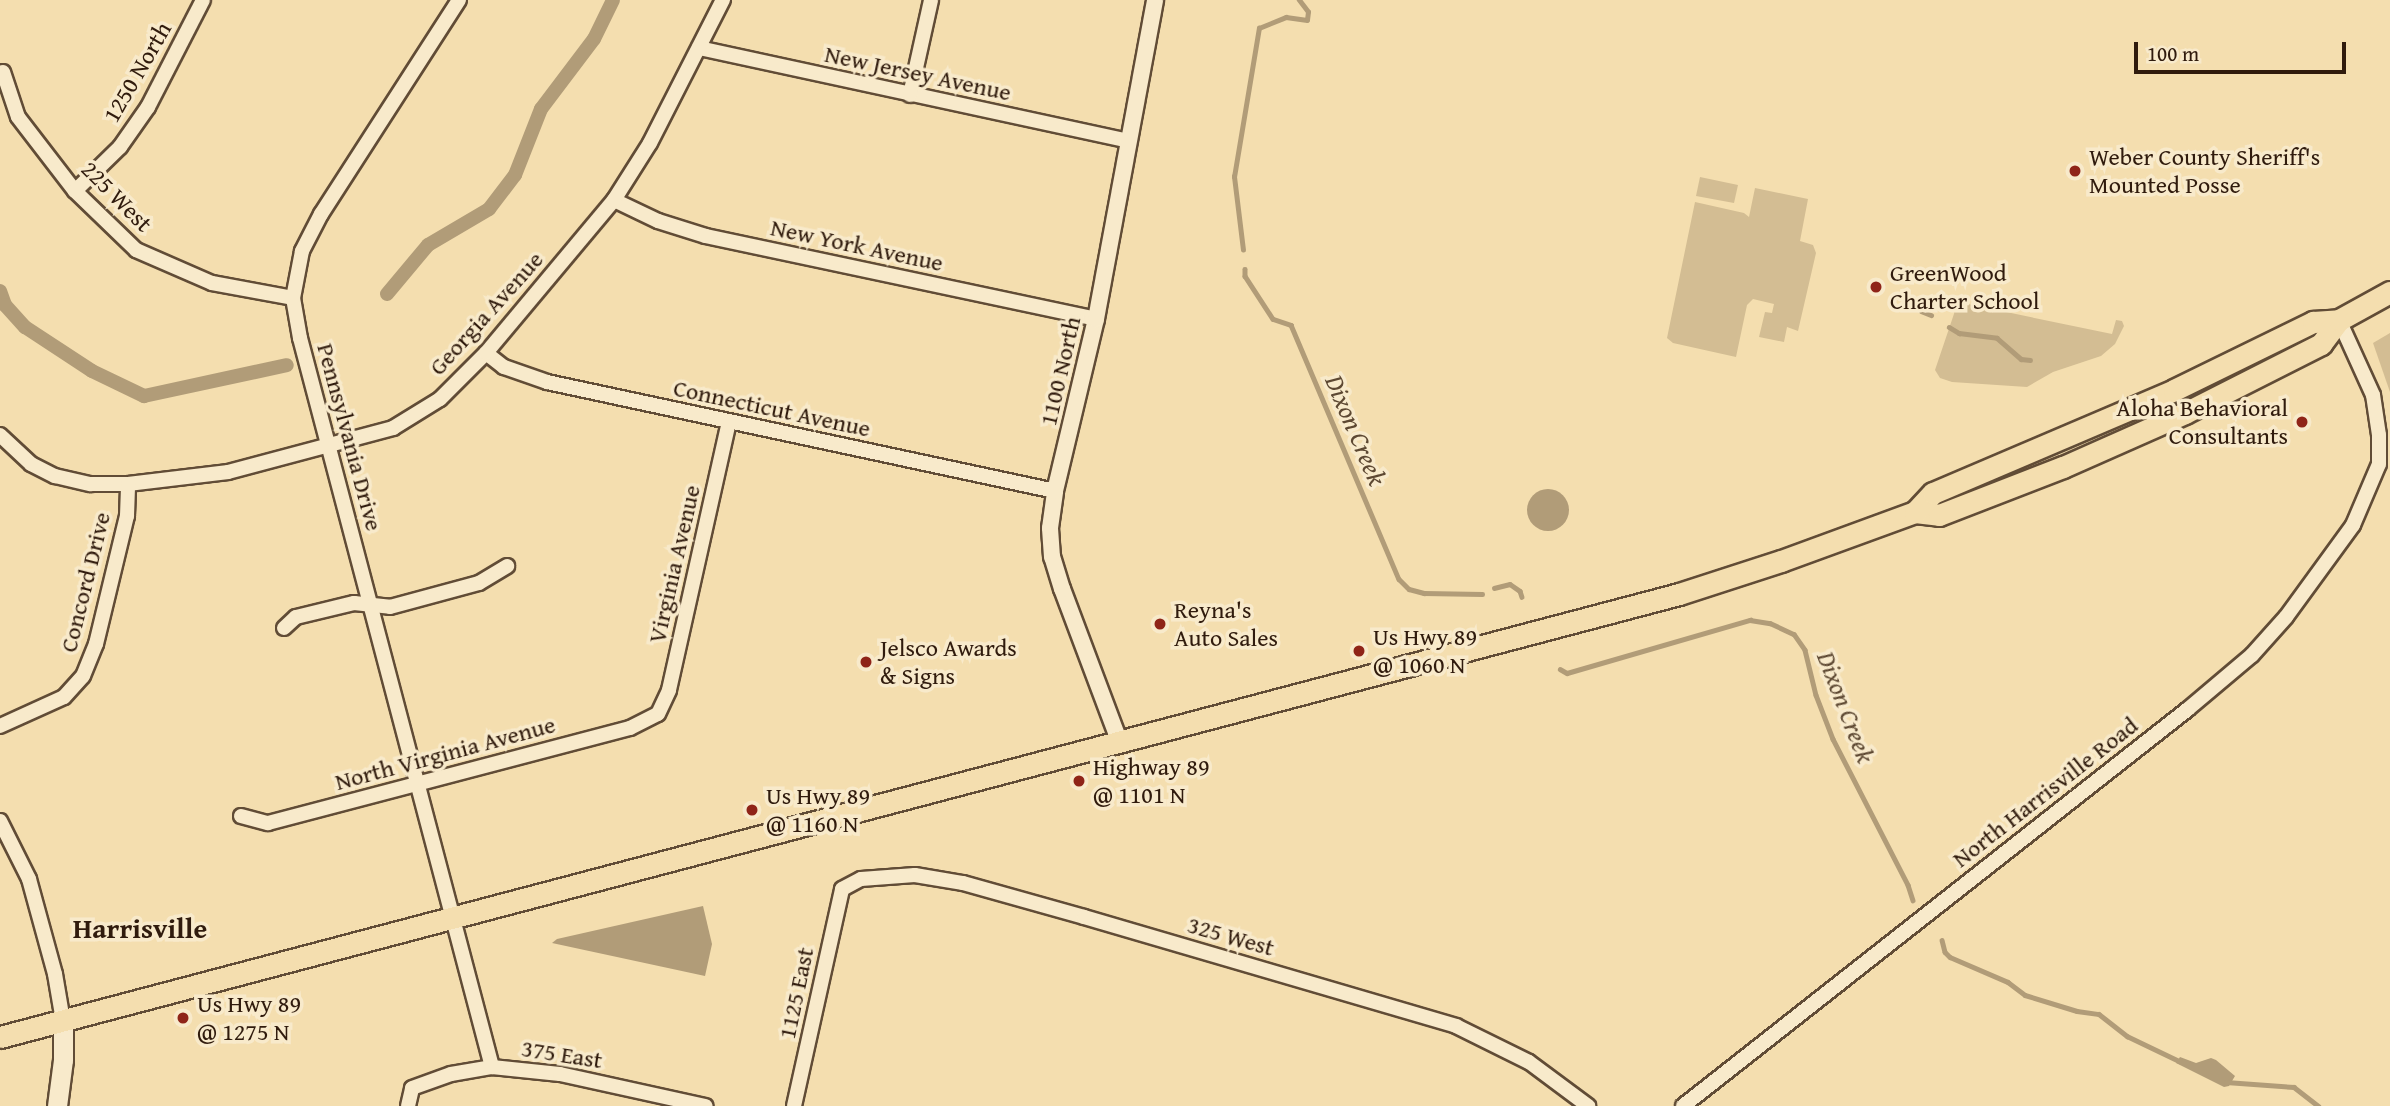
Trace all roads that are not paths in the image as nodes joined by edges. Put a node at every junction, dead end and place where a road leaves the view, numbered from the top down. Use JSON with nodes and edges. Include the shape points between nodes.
{"nodes":[{"id":1,"x":203,"y":0,"type":"edge"},
{"id":2,"x":459,"y":0,"type":"edge"},
{"id":3,"x":723,"y":0,"type":"edge"},
{"id":4,"x":931,"y":0,"type":"edge"},
{"id":5,"x":1155,"y":0,"type":"edge"},
{"id":6,"x":699,"y":48,"type":"junction"},
{"id":7,"x":3,"y":72,"type":"dead end"},
{"id":8,"x":910,"y":95,"type":"junction"},
{"id":9,"x":1128,"y":141,"type":"junction"},
{"id":10,"x":75,"y":191,"type":"junction"},
{"id":11,"x":614,"y":200,"type":"junction"},
{"id":12,"x":2390,"y":292,"type":"edge"},
{"id":13,"x":293,"y":298,"type":"junction"},
{"id":14,"x":1096,"y":319,"type":"junction"},
{"id":15,"x":2339,"y":320,"type":"junction"},
{"id":16,"x":486,"y":353,"type":"junction"},
{"id":17,"x":729,"y":422,"type":"junction"},
{"id":18,"x":0,"y":435,"type":"edge"},
{"id":19,"x":330,"y":447,"type":"junction"},
{"id":20,"x":2385,"y":462,"type":"edge"},
{"id":21,"x":128,"y":484,"type":"junction"},
{"id":22,"x":1055,"y":491,"type":"junction"},
{"id":23,"x":507,"y":566,"type":"dead end"},
{"id":24,"x":371,"y":605,"type":"junction"},
{"id":25,"x":284,"y":628,"type":"dead end"},
{"id":26,"x":658,"y":713,"type":"joint"},
{"id":27,"x":0,"y":726,"type":"edge"},
{"id":28,"x":1120,"y":743,"type":"junction"},
{"id":29,"x":419,"y":784,"type":"junction"},
{"id":30,"x":241,"y":816,"type":"dead end"},
{"id":31,"x":0,"y":821,"type":"edge"},
{"id":32,"x":842,"y":889,"type":"joint"},
{"id":33,"x":455,"y":919,"type":"junction"},
{"id":34,"x":63,"y":1021,"type":"junction"},
{"id":35,"x":0,"y":1037,"type":"edge"},
{"id":36,"x":492,"y":1067,"type":"junction"},
{"id":37,"x":57,"y":1106,"type":"edge"},
{"id":38,"x":408,"y":1106,"type":"edge"},
{"id":39,"x":706,"y":1106,"type":"edge"},
{"id":40,"x":794,"y":1106,"type":"edge"},
{"id":41,"x":1588,"y":1106,"type":"edge"},
{"id":42,"x":1683,"y":1106,"type":"edge"}],
"edges":[{"from":1,"to":10,"type":"street","name":"1250 North","via":[[148,107],[120,147]]},
{"from":2,"to":13,"type":"street","name":"Pennsylvania Drive","via":[[321,215],[303,251]]},
{"from":3,"to":6,"type":"street","name":"Georgia Avenue"},
{"from":4,"to":8,"type":"street"},
{"from":5,"to":9,"type":"street","name":"1100 North"},
{"from":6,"to":8,"type":"street","name":"New Jersey Avenue"},
{"from":6,"to":11,"type":"street","name":"Georgia Avenue","via":[[650,143]]},
{"from":7,"to":10,"type":"street","name":"225 West","via":[[18,117]]},
{"from":8,"to":9,"type":"street","name":"New Jersey Avenue"},
{"from":9,"to":14,"type":"street","name":"1100 North"},
{"from":10,"to":13,"type":"street","name":"225 West","via":[[136,250],[212,283]]},
{"from":11,"to":14,"type":"street","name":"New York Avenue","via":[[658,221],[706,236]]},
{"from":11,"to":16,"type":"street","name":"Georgia Avenue"},
{"from":12,"to":15,"type":"main road"},
{"from":13,"to":19,"type":"street","name":"Pennsylvania Drive"},
{"from":14,"to":22,"type":"street","name":"1100 North"},
{"from":15,"to":20,"type":"street","name":"North Harrisville Road","via":[[2373,395]]},
{"from":15,"to":28,"type":"main road","via":[[2321,344],[2185,413],[1939,515],[1916,512],[1679,593]]},
{"from":16,"to":17,"type":"street","name":"Connecticut Avenue","via":[[527,377]]},
{"from":16,"to":19,"type":"street","name":"Georgia Avenue","via":[[440,399],[393,428]]},
{"from":17,"to":22,"type":"street","name":"Connecticut Avenue"},
{"from":17,"to":26,"type":"street","name":"Virginia Avenue","via":[[669,690]]},
{"from":18,"to":21,"type":"street","name":"Georgia Avenue","via":[[31,464],[55,476],[91,484]]},
{"from":19,"to":21,"type":"street","name":"Georgia Avenue","via":[[228,472]]},
{"from":19,"to":24,"type":"street","name":"Pennsylvania Drive"},
{"from":20,"to":42,"type":"street","name":"North Harrisville Road","via":[[2353,525],[2286,617],[2252,655]]},
{"from":21,"to":27,"type":"street","name":"Concord Drive","via":[[127,516],[96,644],[83,676],[64,697]]},
{"from":22,"to":28,"type":"street","name":"1100 North","via":[[1052,557]]},
{"from":23,"to":24,"type":"street","via":[[479,583],[390,607]]},
{"from":24,"to":25,"type":"street","via":[[354,603],[296,617]]},
{"from":24,"to":29,"type":"street","name":"Pennsylvania Drive"},
{"from":26,"to":29,"type":"street","name":"North Virginia Avenue","via":[[630,728]]},
{"from":28,"to":33,"type":"main road"},
{"from":29,"to":30,"type":"street","name":"North Virginia Avenue","via":[[268,823]]},
{"from":29,"to":33,"type":"street","name":"Pennsylvania Drive"},
{"from":31,"to":34,"type":"street","via":[[29,879]]},
{"from":32,"to":40,"type":"street","name":"1125 East"},
{"from":32,"to":41,"type":"street","name":"325 West","via":[[850,882],[886,875],[939,878],[1111,925],[1457,1026],[1529,1062]]},
{"from":33,"to":34,"type":"main road"},
{"from":33,"to":36,"type":"street","name":"Pennsylvania Drive"},
{"from":34,"to":35,"type":"main road"},
{"from":34,"to":37,"type":"main road"},
{"from":36,"to":38,"type":"street","name":"375 East","via":[[451,1074],[412,1088]]},
{"from":36,"to":39,"type":"street","name":"375 East","via":[[561,1074]]}]}
